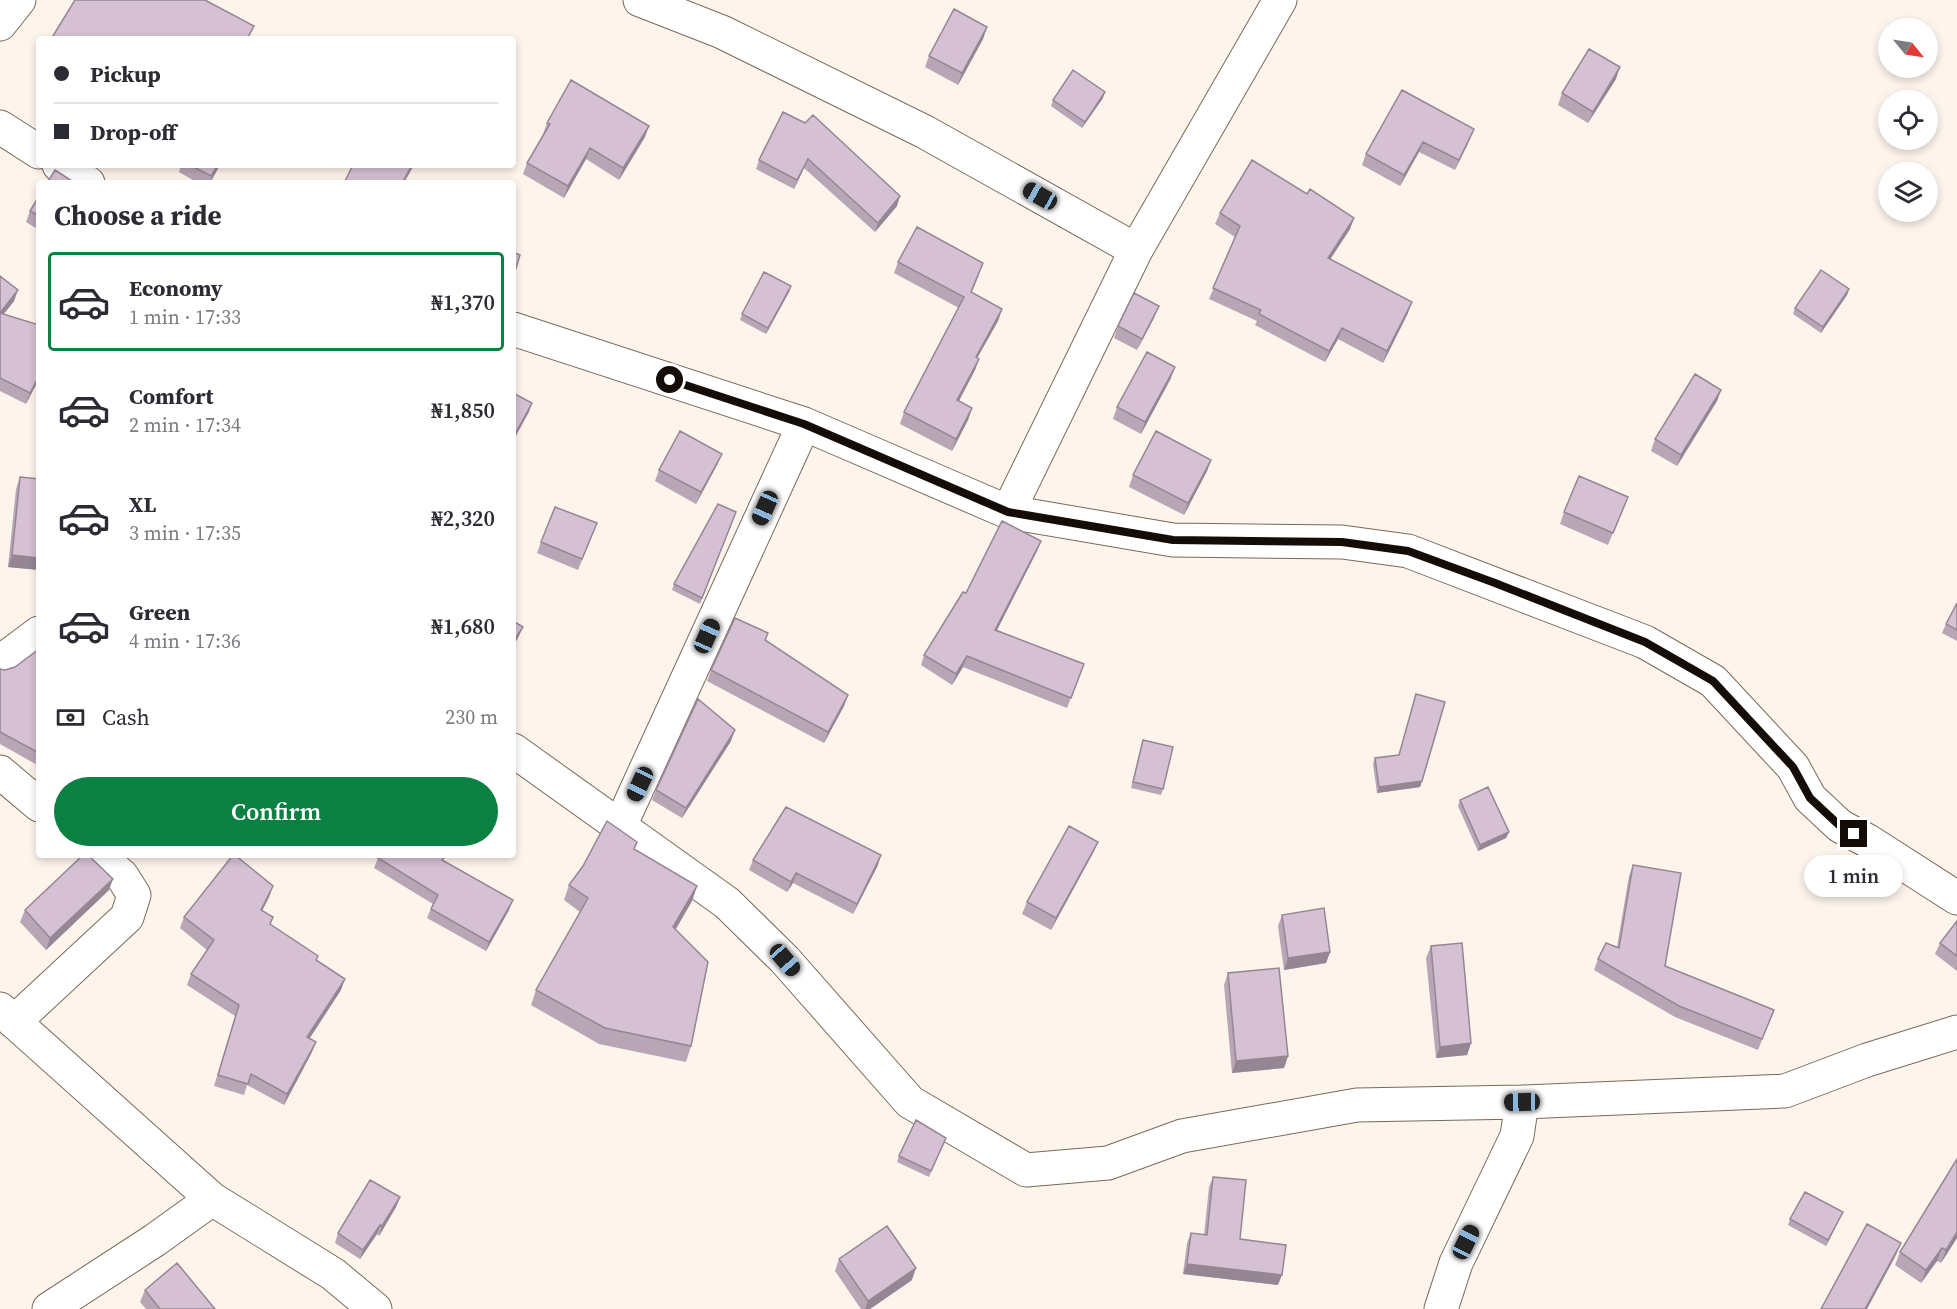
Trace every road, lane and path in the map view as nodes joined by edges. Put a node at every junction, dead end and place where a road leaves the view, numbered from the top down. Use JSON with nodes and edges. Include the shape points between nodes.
{"nodes":[{"id":1,"x":19,"y":0,"type":"edge"},
{"id":2,"x":640,"y":0,"type":"edge"},
{"id":3,"x":1280,"y":0,"type":"edge"},
{"id":4,"x":0,"y":24,"type":"edge"},
{"id":5,"x":0,"y":127,"type":"edge"},
{"id":6,"x":36,"y":150,"type":"edge"},
{"id":7,"x":64,"y":168,"type":"edge"},
{"id":8,"x":83,"y":180,"type":"edge"},
{"id":9,"x":1136,"y":250,"type":"junction"},
{"id":10,"x":516,"y":330,"type":"edge"},
{"id":11,"x":804,"y":424,"type":"junction"},
{"id":12,"x":1008,"y":512,"type":"junction"},
{"id":13,"x":36,"y":635,"type":"edge"},
{"id":14,"x":0,"y":662,"type":"edge"},
{"id":15,"x":516,"y":752,"type":"edge"},
{"id":16,"x":0,"y":772,"type":"edge"},
{"id":17,"x":36,"y":802,"type":"edge"},
{"id":18,"x":620,"y":826,"type":"junction"},
{"id":19,"x":101,"y":858,"type":"edge"},
{"id":20,"x":1957,"y":898,"type":"edge"},
{"id":21,"x":7,"y":1016,"type":"edge"},
{"id":22,"x":1957,"y":1032,"type":"edge"},
{"id":23,"x":1522,"y":1102,"type":"junction"},
{"id":24,"x":212,"y":1199,"type":"junction"},
{"id":25,"x":49,"y":1309,"type":"edge"},
{"id":26,"x":375,"y":1309,"type":"edge"},
{"id":27,"x":1441,"y":1309,"type":"edge"}],
"edges":[{"from":1,"to":4,"type":"street"},
{"from":2,"to":9,"type":"street","via":[[722,32],[925,132]]},
{"from":3,"to":9,"type":"street"},
{"from":5,"to":6,"type":"street"},
{"from":7,"to":8,"type":"street"},
{"from":9,"to":12,"type":"street"},
{"from":10,"to":11,"type":"street"},
{"from":11,"to":12,"type":"street"},
{"from":11,"to":18,"type":"street"},
{"from":12,"to":20,"type":"street","via":[[1173,540],[1342,542],[1408,551],[1645,642],[1713,681],[1793,767],[1810,798],[1840,826]]},
{"from":13,"to":14,"type":"street"},
{"from":15,"to":18,"type":"street"},
{"from":16,"to":17,"type":"street"},
{"from":18,"to":23,"type":"street","via":[[728,903],[785,960],[910,1102],[1026,1170],[1108,1163],[1182,1136],[1356,1105]]},
{"from":19,"to":21,"type":"street","via":[[122,876],[134,895],[127,917]]},
{"from":21,"to":24,"type":"street"},
{"from":22,"to":23,"type":"street","via":[[1785,1091]]},
{"from":23,"to":27,"type":"street","via":[[1517,1136],[1456,1263]]},
{"from":24,"to":25,"type":"street"},
{"from":24,"to":26,"type":"street","via":[[333,1274]]}]}
